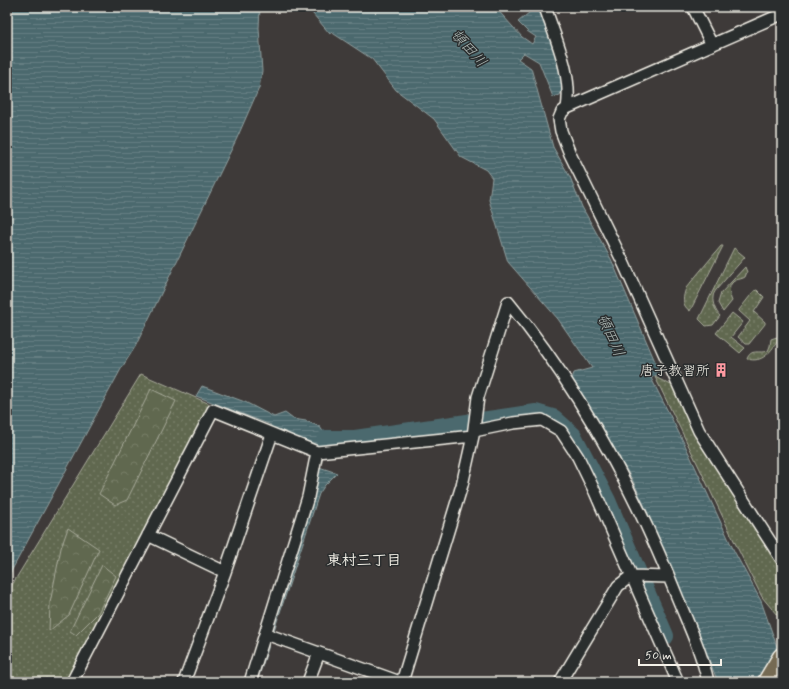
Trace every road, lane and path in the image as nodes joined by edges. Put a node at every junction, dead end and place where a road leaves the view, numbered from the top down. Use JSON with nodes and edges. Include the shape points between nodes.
{"nodes":[{"id":1,"x":545,"y":7,"type":"edge"},
{"id":2,"x":693,"y":7,"type":"edge"},
{"id":3,"x":782,"y":14,"type":"edge"},
{"id":4,"x":712,"y":45,"type":"junction"},
{"id":5,"x":567,"y":108,"type":"junction"},
{"id":6,"x":272,"y":434,"type":"junction"},
{"id":7,"x":473,"y":434,"type":"junction"},
{"id":8,"x":317,"y":452,"type":"junction"},
{"id":9,"x":148,"y":534,"type":"junction"},
{"id":10,"x":782,"y":560,"type":"edge"},
{"id":11,"x":225,"y":572,"type":"junction"},
{"id":12,"x":631,"y":576,"type":"junction"},
{"id":13,"x":669,"y":577,"type":"junction"},
{"id":14,"x":266,"y":634,"type":"junction"},
{"id":15,"x":319,"y":653,"type":"junction"},
{"id":16,"x":782,"y":656,"type":"edge"},
{"id":17,"x":72,"y":682,"type":"edge"},
{"id":18,"x":184,"y":682,"type":"edge"},
{"id":19,"x":250,"y":682,"type":"edge"},
{"id":20,"x":308,"y":682,"type":"edge"},
{"id":21,"x":401,"y":682,"type":"edge"},
{"id":22,"x":560,"y":682,"type":"edge"},
{"id":23,"x":678,"y":682,"type":"edge"},
{"id":24,"x":708,"y":682,"type":"edge"},
{"id":25,"x":768,"y":682,"type":"edge"}],
"edges":[{"from":1,"to":5,"type":"street","via":[[567,75]]},
{"from":2,"to":4,"type":"street"},
{"from":3,"to":4,"type":"street"},
{"from":4,"to":5,"type":"street"},
{"from":5,"to":10,"type":"street","via":[[559,119],[561,131],[699,431]]},
{"from":6,"to":8,"type":"street"},
{"from":6,"to":9,"type":"street","via":[[213,410]]},
{"from":6,"to":11,"type":"street"},
{"from":7,"to":8,"type":"street"},
{"from":7,"to":12,"type":"street","via":[[513,423],[542,420],[561,431],[578,457]]},
{"from":7,"to":13,"type":"street","via":[[478,397],[508,302],[528,326],[582,405],[628,488]]},
{"from":7,"to":21,"type":"street","via":[[462,485]]},
{"from":8,"to":14,"type":"street","via":[[308,497]]},
{"from":9,"to":11,"type":"street"},
{"from":9,"to":17,"type":"street"},
{"from":11,"to":18,"type":"street"},
{"from":12,"to":13,"type":"street"},
{"from":12,"to":22,"type":"street","via":[[618,586]]},
{"from":12,"to":23,"type":"street"},
{"from":13,"to":24,"type":"street"},
{"from":14,"to":15,"type":"street"},
{"from":14,"to":19,"type":"street"},
{"from":15,"to":20,"type":"street"},
{"from":15,"to":21,"type":"street"},
{"from":16,"to":25,"type":"main road"}]}
